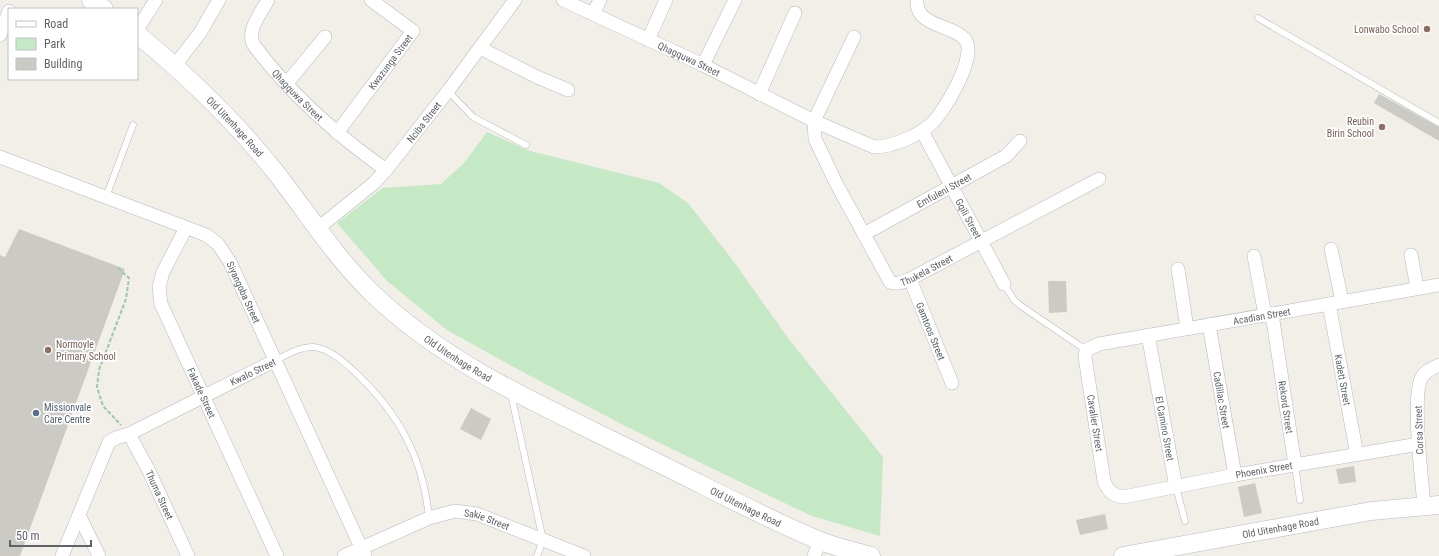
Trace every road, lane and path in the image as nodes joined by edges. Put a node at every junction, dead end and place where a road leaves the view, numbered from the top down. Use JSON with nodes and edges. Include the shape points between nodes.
{"nodes":[{"id":1,"x":91,"y":0,"type":"edge"},
{"id":2,"x":156,"y":0,"type":"edge"},
{"id":3,"x":219,"y":0,"type":"edge"},
{"id":4,"x":268,"y":0,"type":"edge"},
{"id":5,"x":372,"y":0,"type":"edge"},
{"id":6,"x":515,"y":0,"type":"edge"},
{"id":7,"x":563,"y":0,"type":"edge"},
{"id":8,"x":600,"y":0,"type":"edge"},
{"id":9,"x":666,"y":0,"type":"edge"},
{"id":10,"x":735,"y":0,"type":"edge"},
{"id":11,"x":917,"y":0,"type":"edge"},
{"id":12,"x":103,"y":8,"type":"edge"},
{"id":13,"x":8,"y":13,"type":"edge"},
{"id":14,"x":593,"y":14,"type":"junction"},
{"id":15,"x":795,"y":14,"type":"dead end"},
{"id":16,"x":1258,"y":18,"type":"dead end"},
{"id":17,"x":138,"y":28,"type":"edge"},
{"id":18,"x":0,"y":34,"type":"edge"},
{"id":19,"x":138,"y":35,"type":"edge"},
{"id":20,"x":325,"y":37,"type":"dead end"},
{"id":21,"x":854,"y":37,"type":"dead end"},
{"id":22,"x":648,"y":40,"type":"junction"},
{"id":23,"x":480,"y":48,"type":"junction"},
{"id":24,"x":174,"y":65,"type":"junction"},
{"id":25,"x":703,"y":65,"type":"junction"},
{"id":26,"x":286,"y":83,"type":"junction"},
{"id":27,"x":568,"y":90,"type":"dead end"},
{"id":28,"x":448,"y":92,"type":"junction"},
{"id":29,"x":759,"y":94,"type":"junction"},
{"id":30,"x":814,"y":122,"type":"junction"},
{"id":31,"x":1439,"y":123,"type":"edge"},
{"id":32,"x":133,"y":125,"type":"dead end"},
{"id":33,"x":922,"y":131,"type":"junction"},
{"id":34,"x":337,"y":133,"type":"junction"},
{"id":35,"x":1020,"y":141,"type":"dead end"},
{"id":36,"x":526,"y":145,"type":"dead end"},
{"id":37,"x":0,"y":157,"type":"edge"},
{"id":38,"x":386,"y":170,"type":"junction"},
{"id":39,"x":1099,"y":179,"type":"dead end"},
{"id":40,"x":952,"y":185,"type":"junction"},
{"id":41,"x":106,"y":197,"type":"junction"},
{"id":42,"x":186,"y":228,"type":"junction"},
{"id":43,"x":317,"y":229,"type":"junction"},
{"id":44,"x":864,"y":234,"type":"junction"},
{"id":45,"x":981,"y":240,"type":"junction"},
{"id":46,"x":1332,"y":249,"type":"dead end"},
{"id":47,"x":1411,"y":255,"type":"dead end"},
{"id":48,"x":1254,"y":256,"type":"dead end"},
{"id":49,"x":118,"y":268,"type":"dead end"},
{"id":50,"x":1178,"y":269,"type":"dead end"},
{"id":51,"x":910,"y":279,"type":"junction"},
{"id":52,"x":1004,"y":284,"type":"joint"},
{"id":53,"x":1439,"y":285,"type":"edge"},
{"id":54,"x":1417,"y":288,"type":"junction"},
{"id":55,"x":1335,"y":303,"type":"junction"},
{"id":56,"x":1268,"y":314,"type":"junction"},
{"id":57,"x":1209,"y":324,"type":"junction"},
{"id":58,"x":1187,"y":328,"type":"junction"},
{"id":59,"x":1148,"y":335,"type":"junction"},
{"id":60,"x":1086,"y":350,"type":"junction"},
{"id":61,"x":274,"y":361,"type":"junction"},
{"id":62,"x":1439,"y":365,"type":"edge"},
{"id":63,"x":952,"y":383,"type":"dead end"},
{"id":64,"x":510,"y":389,"type":"junction"},
{"id":65,"x":203,"y":396,"type":"junction"},
{"id":66,"x":129,"y":434,"type":"junction"},
{"id":67,"x":1419,"y":444,"type":"junction"},
{"id":68,"x":1357,"y":455,"type":"junction"},
{"id":69,"x":1295,"y":465,"type":"junction"},
{"id":70,"x":1235,"y":475,"type":"junction"},
{"id":71,"x":1176,"y":487,"type":"junction"},
{"id":72,"x":1111,"y":493,"type":"joint"},
{"id":73,"x":1300,"y":500,"type":"dead end"},
{"id":74,"x":1431,"y":505,"type":"edge"},
{"id":75,"x":79,"y":514,"type":"junction"},
{"id":76,"x":429,"y":518,"type":"junction"},
{"id":77,"x":1185,"y":521,"type":"dead end"},
{"id":78,"x":543,"y":540,"type":"junction"},
{"id":79,"x":817,"y":548,"type":"edge"},
{"id":80,"x":1182,"y":551,"type":"edge"},
{"id":81,"x":363,"y":552,"type":"edge"},
{"id":82,"x":62,"y":556,"type":"edge"},
{"id":83,"x":99,"y":556,"type":"edge"},
{"id":84,"x":188,"y":556,"type":"edge"},
{"id":85,"x":277,"y":556,"type":"edge"},
{"id":86,"x":344,"y":556,"type":"edge"},
{"id":87,"x":537,"y":556,"type":"edge"},
{"id":88,"x":584,"y":556,"type":"edge"},
{"id":89,"x":871,"y":556,"type":"edge"},
{"id":90,"x":1123,"y":556,"type":"edge"}],
"edges":[{"from":1,"to":12,"type":"street"},
{"from":2,"to":17,"type":"street"},
{"from":3,"to":24,"type":"street","via":[[200,33]]},
{"from":4,"to":26,"type":"street","name":"Qhagquwa Street","via":[[250,36],[258,50]]},
{"from":5,"to":34,"type":"street","name":"Kwazunga Street","via":[[413,31]]},
{"from":6,"to":23,"type":"street","name":"Nciba Street"},
{"from":7,"to":14,"type":"street","name":"Qhagquwa Street"},
{"from":8,"to":14,"type":"street"},
{"from":9,"to":22,"type":"street"},
{"from":10,"to":25,"type":"street"},
{"from":11,"to":33,"type":"street","via":[[920,12],[926,19],[962,37],[967,43],[968,54],[954,91],[938,116]]},
{"from":13,"to":18,"type":"street"},
{"from":14,"to":22,"type":"street","name":"Qhagquwa Street"},
{"from":15,"to":29,"type":"street"},
{"from":16,"to":31,"type":"lane"},
{"from":19,"to":24,"type":"street","name":"Old Uitenhage Road"},
{"from":20,"to":26,"type":"street"},
{"from":21,"to":30,"type":"street"},
{"from":22,"to":25,"type":"street","name":"Qhagquwa Street"},
{"from":23,"to":27,"type":"street","via":[[536,77]]},
{"from":23,"to":28,"type":"street","name":"Nciba Street"},
{"from":24,"to":43,"type":"street","name":"Old Uitenhage Road","via":[[242,134]]},
{"from":25,"to":29,"type":"street","name":"Qhagquwa Street"},
{"from":26,"to":34,"type":"street","name":"Qhagquwa Street"},
{"from":28,"to":36,"type":"lane","via":[[473,116]]},
{"from":28,"to":38,"type":"street","name":"Nciba Street"},
{"from":29,"to":30,"type":"street","name":"Qhagquwa Street"},
{"from":30,"to":33,"type":"street","via":[[874,148]]},
{"from":30,"to":44,"type":"street","name":"Thukela Street","via":[[815,139],[819,150]]},
{"from":32,"to":41,"type":"lane"},
{"from":33,"to":40,"type":"street","name":"Gqili Street"},
{"from":34,"to":38,"type":"street","name":"Qhagquwa Street"},
{"from":35,"to":40,"type":"street","name":"Emfuleni Street","via":[[1006,156]]},
{"from":37,"to":41,"type":"street","name":"Siyangoba Street"},
{"from":38,"to":43,"type":"street","name":"Nciba Street","via":[[374,183]]},
{"from":39,"to":45,"type":"street","name":"Thukela Street"},
{"from":40,"to":44,"type":"street","name":"Emfuleni Street"},
{"from":40,"to":45,"type":"street","name":"Gqili Street"},
{"from":41,"to":42,"type":"street","name":"Siyangoba Street"},
{"from":42,"to":61,"type":"street","name":"Siyangoba Street","via":[[218,244],[230,262]]},
{"from":42,"to":65,"type":"street","name":"Fakade Street","via":[[163,272],[159,287],[160,304]]},
{"from":43,"to":64,"type":"street","name":"Old Uitenhage Road","via":[[348,268],[403,320],[458,359]]},
{"from":44,"to":51,"type":"street","name":"Thukela Street","via":[[890,282],[901,283]]},
{"from":45,"to":51,"type":"street","name":"Thukela Street"},
{"from":45,"to":52,"type":"street","name":"Gqili Street"},
{"from":46,"to":55,"type":"street","name":"Kadett Street"},
{"from":47,"to":54,"type":"street"},
{"from":48,"to":56,"type":"street","name":"Rekord Street"},
{"from":49,"to":66,"type":"path","via":[[129,278],[126,299],[99,370],[97,387],[103,406]]},
{"from":50,"to":58,"type":"street"},
{"from":51,"to":63,"type":"street","name":"Gamtoos Street"},
{"from":52,"to":60,"type":"lane","via":[[1021,306]]},
{"from":53,"to":54,"type":"street","name":"Acadian Street"},
{"from":54,"to":55,"type":"street","name":"Acadian Street"},
{"from":55,"to":56,"type":"street","name":"Acadian Street"},
{"from":55,"to":68,"type":"street","name":"Kadett Street"},
{"from":56,"to":57,"type":"street","name":"Acadian Street"},
{"from":56,"to":69,"type":"street","name":"Rekord Street"},
{"from":57,"to":58,"type":"street","name":"Acadian Street"},
{"from":57,"to":70,"type":"street","name":"Cadillac Street"},
{"from":58,"to":59,"type":"street","name":"Acadian Street"},
{"from":59,"to":60,"type":"street","name":"Acadian Street","via":[[1099,344]]},
{"from":59,"to":71,"type":"street","name":"El Camino Street"},
{"from":60,"to":72,"type":"street","name":"Cavalier Street","via":[[1104,481]]},
{"from":61,"to":65,"type":"street","name":"Kwalo Street"},
{"from":61,"to":76,"type":"lane","name":"Kwalo Street","via":[[300,348],[325,349],[368,384],[385,402],[402,428],[419,468],[426,492]]},
{"from":61,"to":81,"type":"street","name":"Siyangoba Street"},
{"from":62,"to":67,"type":"street","name":"Corsa Street","via":[[1422,377],[1417,388]]},
{"from":64,"to":78,"type":"lane"},
{"from":64,"to":79,"type":"street","name":"Old Uitenhage Road"},
{"from":65,"to":66,"type":"street","name":"Kwalo Street"},
{"from":65,"to":85,"type":"street","name":"Fakade Street"},
{"from":66,"to":75,"type":"street","name":"Kwalo Street","via":[[112,440],[106,447]]},
{"from":66,"to":84,"type":"street","name":"Thuma Street"},
{"from":67,"to":68,"type":"street","name":"Phoenix Street"},
{"from":67,"to":74,"type":"street","name":"Corsa Street"},
{"from":68,"to":69,"type":"street","name":"Phoenix Street"},
{"from":69,"to":70,"type":"street","name":"Phoenix Street"},
{"from":69,"to":73,"type":"lane","name":"Rekord Street"},
{"from":70,"to":71,"type":"street","name":"Phoenix Street"},
{"from":71,"to":72,"type":"street","name":"Phoenix Street","via":[[1123,497]]},
{"from":71,"to":77,"type":"lane","name":"El Camino Street"},
{"from":74,"to":80,"type":"street","name":"Old Uitenhage Road","via":[[1372,512]]},
{"from":75,"to":82,"type":"street","name":"Kwalo Street"},
{"from":75,"to":83,"type":"street"},
{"from":76,"to":78,"type":"street","name":"Sakie Street","via":[[455,511],[477,514]]},
{"from":76,"to":81,"type":"street","name":"Sakie Street"},
{"from":78,"to":87,"type":"lane"},
{"from":78,"to":88,"type":"street","name":"Sakie Street"},
{"from":79,"to":89,"type":"street","name":"Old Uitenhage Road"},
{"from":80,"to":90,"type":"street","name":"Old Uitenhage Road"},
{"from":81,"to":86,"type":"street","name":"Sakie Street"}]}
